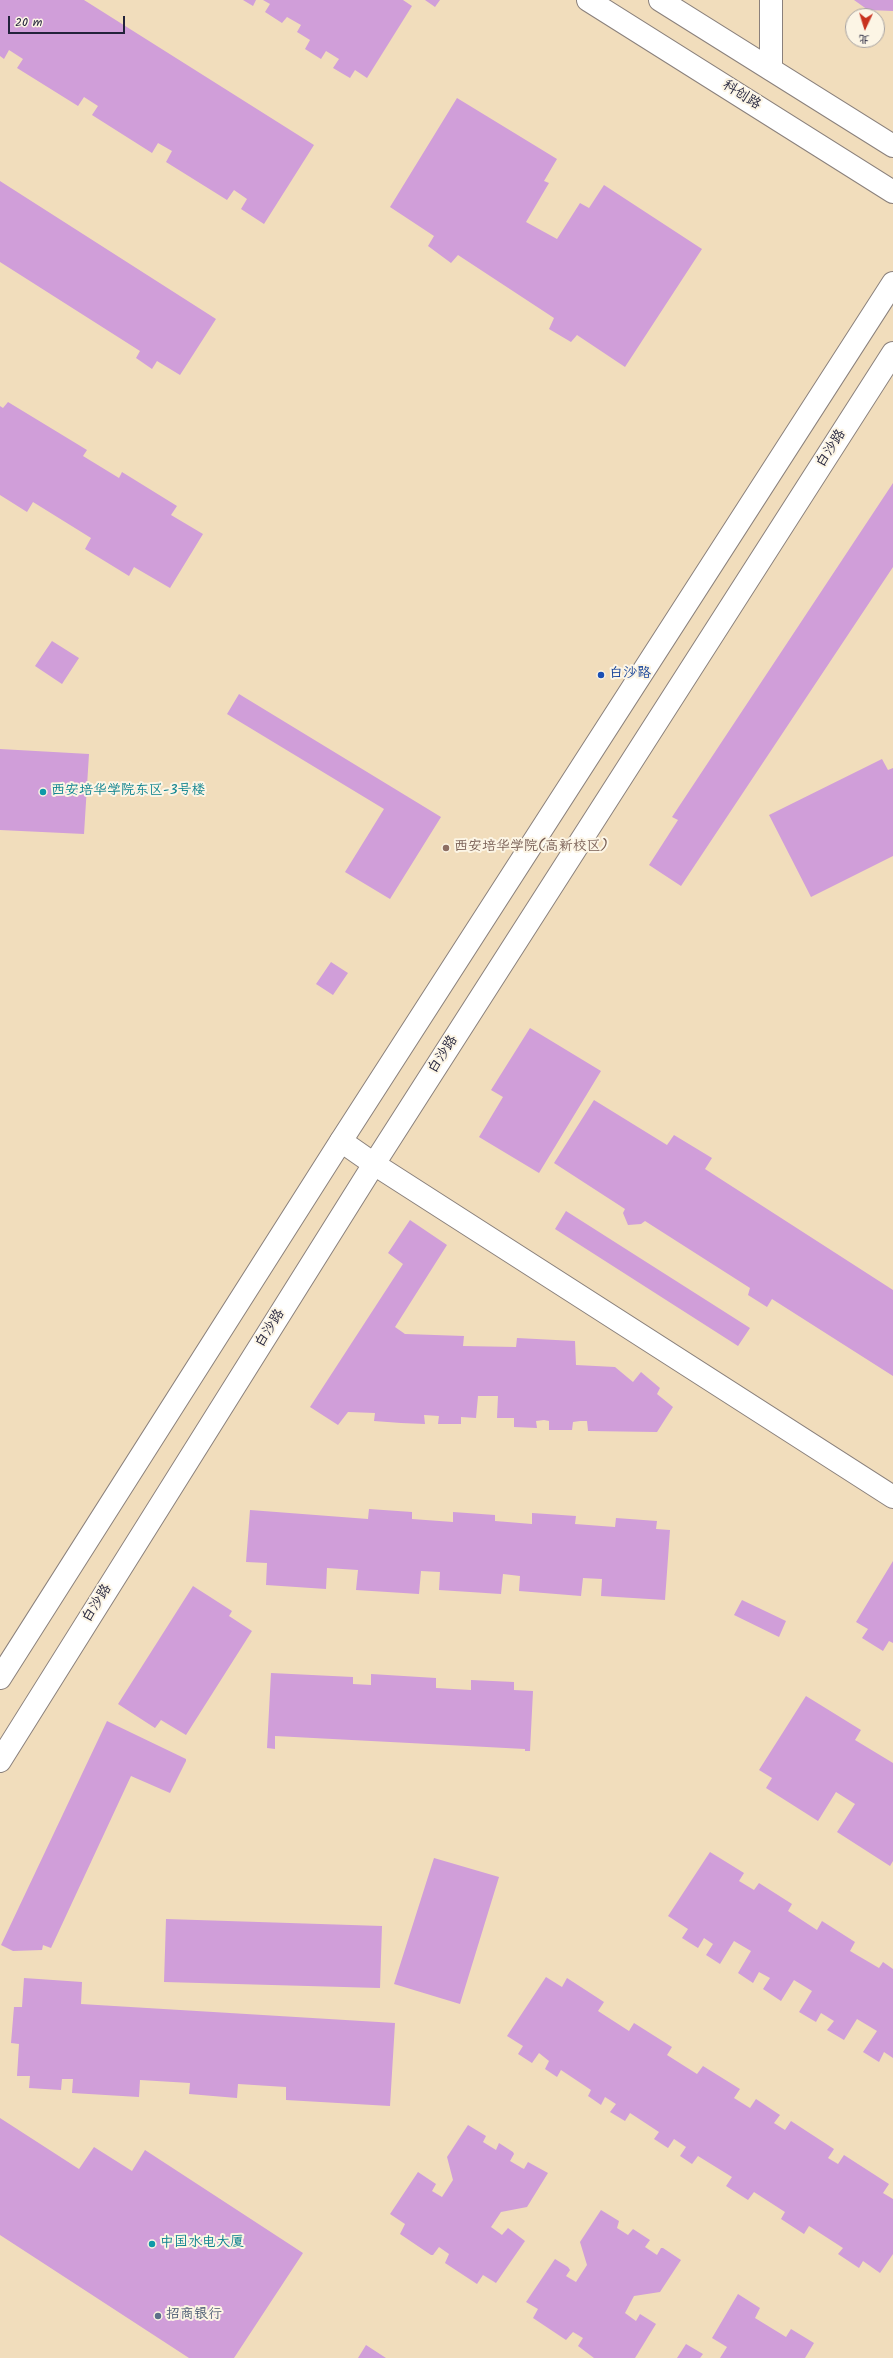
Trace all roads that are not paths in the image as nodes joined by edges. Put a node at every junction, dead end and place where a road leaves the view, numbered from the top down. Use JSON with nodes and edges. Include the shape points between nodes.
{"nodes":[{"id":1,"x":588,"y":0,"type":"edge"},
{"id":2,"x":660,"y":0,"type":"edge"},
{"id":3,"x":772,"y":0,"type":"edge"},
{"id":4,"x":771,"y":69,"type":"junction"},
{"id":5,"x":893,"y":146,"type":"edge"},
{"id":6,"x":893,"y":192,"type":"edge"},
{"id":7,"x":893,"y":283,"type":"edge"},
{"id":8,"x":893,"y":353,"type":"edge"},
{"id":9,"x":341,"y":1141,"type":"junction"},
{"id":10,"x":374,"y":1164,"type":"junction"},
{"id":11,"x":893,"y":1496,"type":"edge"},
{"id":12,"x":0,"y":1678,"type":"edge"},
{"id":13,"x":0,"y":1761,"type":"edge"}],
"edges":[{"from":1,"to":6,"type":"street","name":"科创路"},
{"from":2,"to":4,"type":"street"},
{"from":3,"to":4,"type":"street"},
{"from":4,"to":5,"type":"street"},
{"from":7,"to":9,"type":"street"},
{"from":8,"to":10,"type":"street","name":"白沙路"},
{"from":9,"to":10,"type":"street"},
{"from":9,"to":12,"type":"street"},
{"from":10,"to":11,"type":"street"},
{"from":10,"to":13,"type":"street","name":"白沙路"}]}
